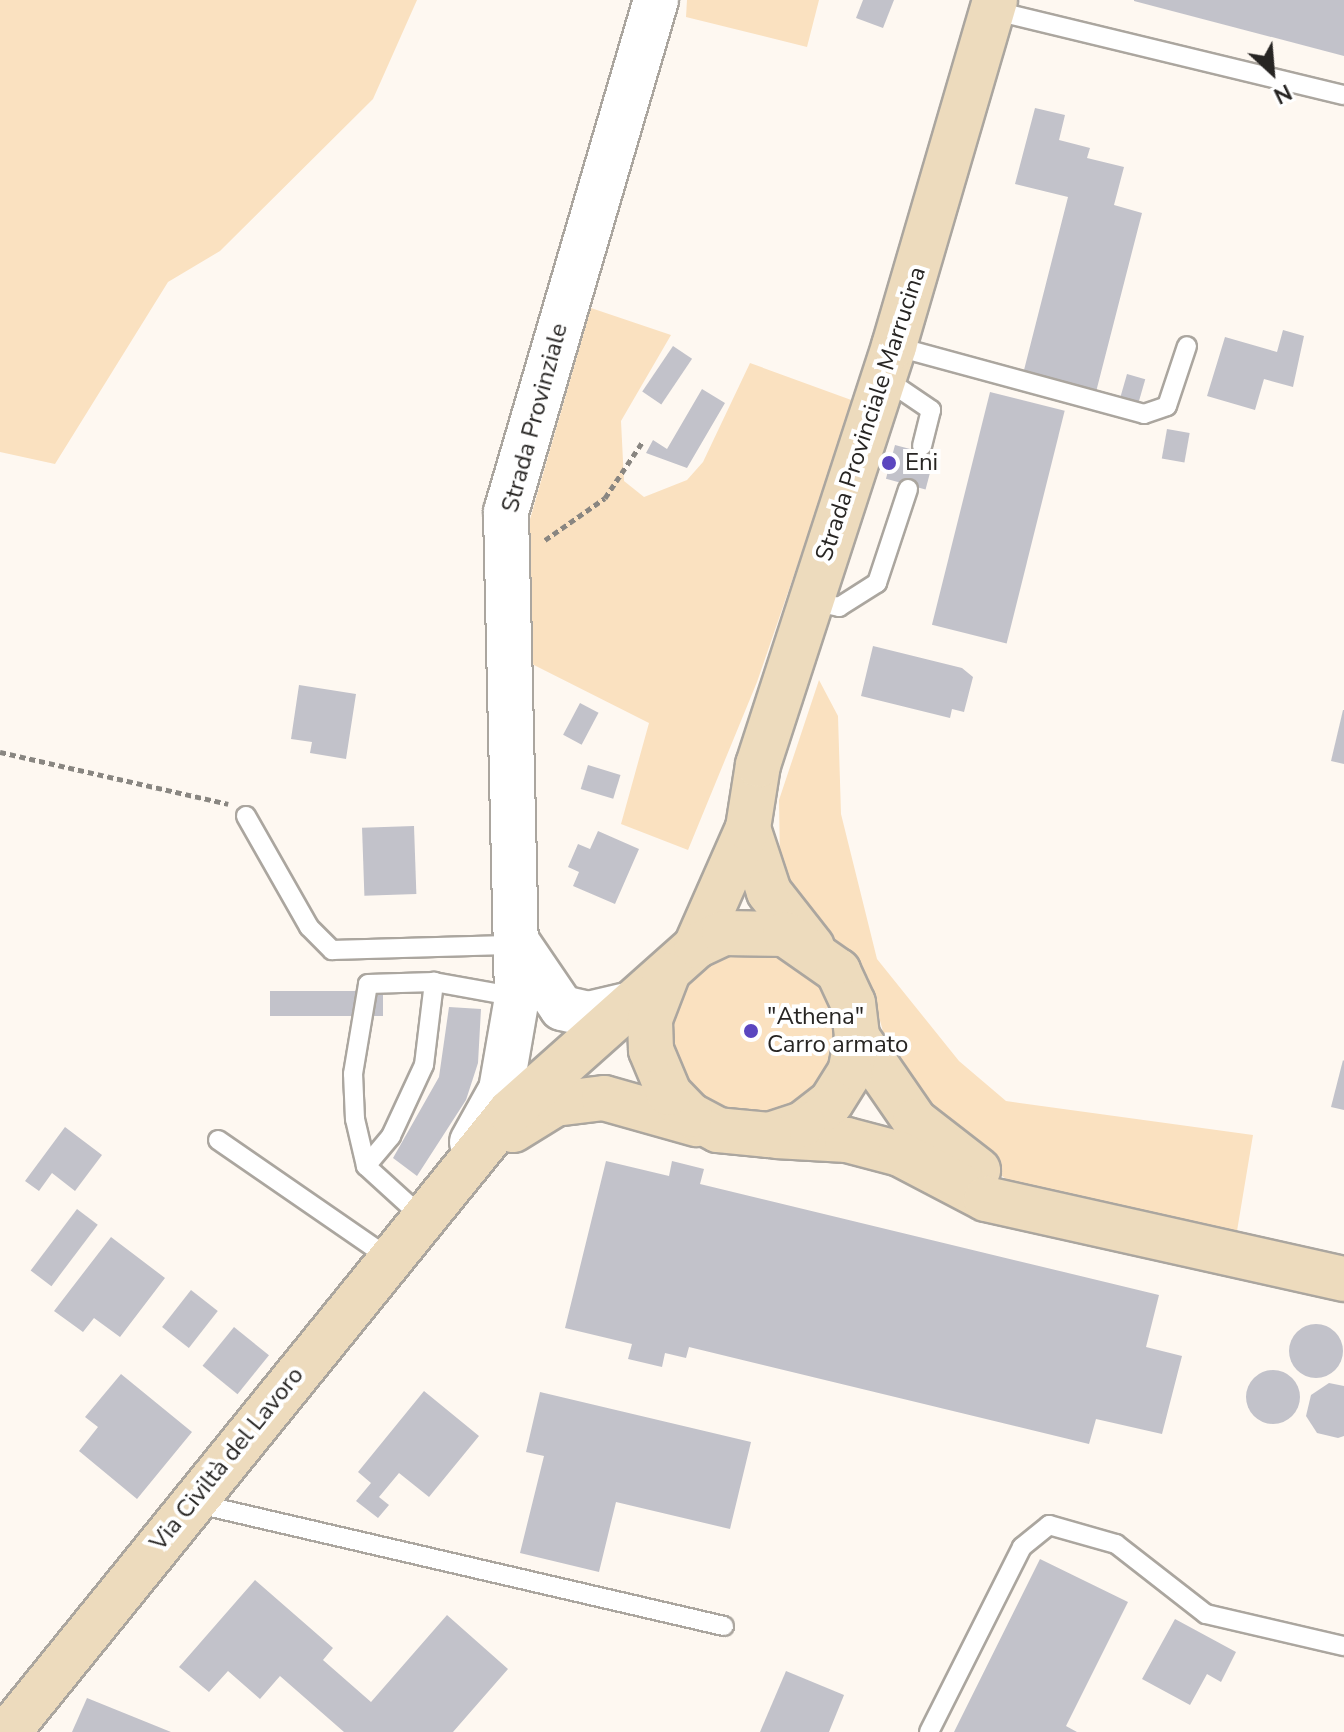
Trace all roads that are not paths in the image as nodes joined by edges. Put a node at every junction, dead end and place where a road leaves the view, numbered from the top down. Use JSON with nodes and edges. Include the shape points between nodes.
{"nodes":[{"id":1,"x":656,"y":0,"type":"edge"},
{"id":2,"x":994,"y":5,"type":"edge"},
{"id":3,"x":1344,"y":95,"type":"edge"},
{"id":4,"x":1187,"y":346,"type":"dead end"},
{"id":5,"x":889,"y":362,"type":"junction"},
{"id":6,"x":922,"y":446,"type":"dead end"},
{"id":7,"x":908,"y":489,"type":"dead end"},
{"id":8,"x":811,"y":601,"type":"junction"},
{"id":9,"x":246,"y":816,"type":"road end"},
{"id":10,"x":748,"y":828,"type":"junction"},
{"id":11,"x":519,"y":945,"type":"junction"},
{"id":12,"x":812,"y":947,"type":"junction"},
{"id":13,"x":666,"y":975,"type":"junction"},
{"id":14,"x":434,"y":982,"type":"junction"},
{"id":15,"x":517,"y":997,"type":"junction"},
{"id":16,"x":857,"y":1037,"type":"junction"},
{"id":17,"x":549,"y":1074,"type":"junction"},
{"id":18,"x":604,"y":1098,"type":"junction"},
{"id":19,"x":718,"y":1130,"type":"junction"},
{"id":20,"x":769,"y":1135,"type":"junction"},
{"id":21,"x":218,"y":1140,"type":"dead end"},
{"id":22,"x":366,"y":1166,"type":"junction"},
{"id":23,"x":434,"y":1202,"type":"junction"},
{"id":24,"x":1053,"y":1213,"type":"junction"},
{"id":25,"x":389,"y":1258,"type":"junction"},
{"id":26,"x":1344,"y":1279,"type":"edge"},
{"id":27,"x":191,"y":1503,"type":"junction"},
{"id":28,"x":724,"y":1626,"type":"dead end"},
{"id":29,"x":1344,"y":1646,"type":"edge"},
{"id":30,"x":8,"y":1732,"type":"edge"},
{"id":31,"x":929,"y":1732,"type":"edge"}],
"edges":[{"from":1,"to":11,"type":"street","name":"Strada Provinziale","via":[[652,34],[531,413],[506,512]]},
{"from":2,"to":3,"type":"lane"},
{"from":2,"to":5,"type":"main road","name":"Strada Provinciale Marrucina"},
{"from":4,"to":5,"type":"lane","via":[[1167,406],[1144,414]]},
{"from":5,"to":6,"type":"lane","via":[[931,410]]},
{"from":5,"to":8,"type":"main road","name":"Strada Provinciale Marrucina"},
{"from":7,"to":8,"type":"lane","via":[[877,583],[839,607]]},
{"from":8,"to":10,"type":"main road","name":"Strada Provinciale Marrucina","via":[[758,765]]},
{"from":9,"to":11,"type":"lane","via":[[309,927],[332,950]]},
{"from":10,"to":12,"type":"main road","name":"Strada Provinciale Marrucina","via":[[769,892]]},
{"from":10,"to":13,"type":"main road","name":"Strada Provinciale Marrucina"},
{"from":11,"to":13,"type":"street","via":[[562,1008],[589,1014]]},
{"from":11,"to":15,"type":"street","name":"Strada Provinziale"},
{"from":12,"to":13,"type":"main road","via":[[754,929]]},
{"from":12,"to":16,"type":"main road","via":[[838,971],[853,1003]]},
{"from":13,"to":17,"type":"main road"},
{"from":13,"to":19,"type":"main road","via":[[650,1019],[654,1065],[678,1105]]},
{"from":14,"to":15,"type":"lane"},
{"from":14,"to":22,"type":"lane","via":[[424,1065],[391,1136]]},
{"from":14,"to":22,"type":"lane","via":[[368,984],[353,1074]]},
{"from":15,"to":17,"type":"street"},
{"from":15,"to":23,"type":"street","name":"Strada Provinziale","via":[[501,1090]]},
{"from":16,"to":20,"type":"main road","via":[[850,1072],[831,1102],[803,1124]]},
{"from":16,"to":24,"type":"main road","via":[[900,1102],[943,1148]]},
{"from":17,"to":18,"type":"street"},
{"from":17,"to":23,"type":"main road"},
{"from":18,"to":19,"type":"main road"},
{"from":18,"to":23,"type":"main road","via":[[533,1113]]},
{"from":19,"to":20,"type":"main road"},
{"from":20,"to":24,"type":"main road","via":[[847,1140],[900,1154],[986,1199]]},
{"from":21,"to":25,"type":"lane"},
{"from":22,"to":23,"type":"lane"},
{"from":23,"to":25,"type":"main road","name":"Via Civiltà del Lavoro"},
{"from":24,"to":26,"type":"main road"},
{"from":25,"to":27,"type":"main road","name":"Via Civiltà del Lavoro"},
{"from":27,"to":28,"type":"lane"},
{"from":27,"to":30,"type":"main road","name":"Via Civiltà del Lavoro"},
{"from":29,"to":31,"type":"lane","via":[[1206,1614],[1116,1544],[1049,1525],[1022,1547]]}]}
